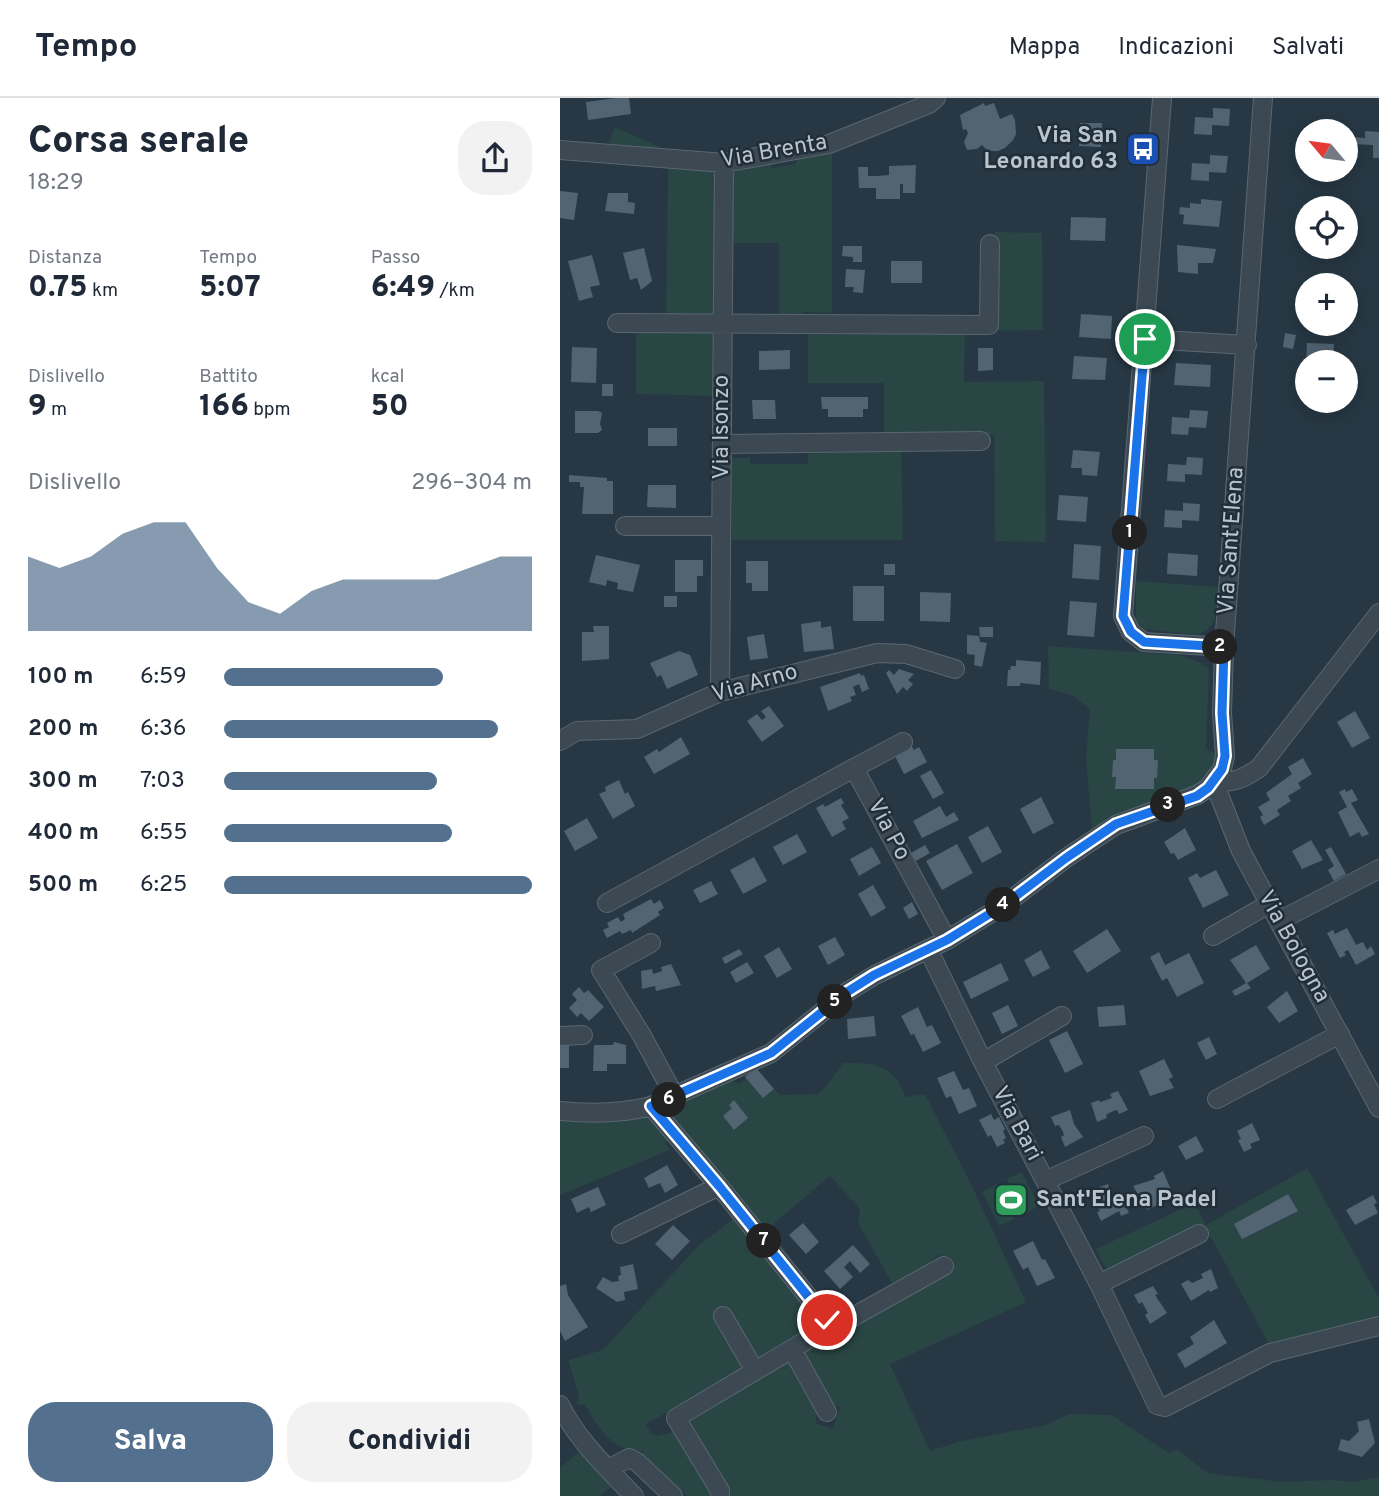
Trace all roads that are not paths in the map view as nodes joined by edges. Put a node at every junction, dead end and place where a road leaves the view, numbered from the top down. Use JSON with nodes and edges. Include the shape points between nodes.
{"nodes":[{"id":1,"x":936,"y":98,"type":"edge"},
{"id":2,"x":1162,"y":98,"type":"edge"},
{"id":3,"x":1263,"y":98,"type":"edge"},
{"id":4,"x":560,"y":150,"type":"edge"},
{"id":5,"x":724,"y":163,"type":"junction"},
{"id":6,"x":989,"y":244,"type":"dead end"},
{"id":7,"x":617,"y":323,"type":"dead end"},
{"id":8,"x":723,"y":325,"type":"junction"},
{"id":9,"x":1145,"y":339,"type":"junction"},
{"id":10,"x":1247,"y":345,"type":"junction"},
{"id":11,"x":981,"y":441,"type":"dead end"},
{"id":12,"x":722,"y":444,"type":"junction"},
{"id":13,"x":625,"y":526,"type":"dead end"},
{"id":14,"x":721,"y":526,"type":"junction"},
{"id":15,"x":1379,"y":613,"type":"edge"},
{"id":16,"x":1224,"y":647,"type":"junction"},
{"id":17,"x":955,"y":669,"type":"dead end"},
{"id":18,"x":720,"y":692,"type":"junction"},
{"id":19,"x":560,"y":741,"type":"edge"},
{"id":20,"x":902,"y":742,"type":"dead end"},
{"id":21,"x":854,"y":768,"type":"junction"},
{"id":22,"x":1214,"y":782,"type":"junction"},
{"id":23,"x":1379,"y":869,"type":"edge"},
{"id":24,"x":607,"y":902,"type":"dead end"},
{"id":25,"x":1269,"y":904,"type":"junction"},
{"id":26,"x":1279,"y":921,"type":"junction"},
{"id":27,"x":1213,"y":936,"type":"dead end"},
{"id":28,"x":947,"y":940,"type":"junction"},
{"id":29,"x":651,"y":943,"type":"dead end"},
{"id":30,"x":928,"y":949,"type":"junction"},
{"id":31,"x":1062,"y":1016,"type":"dead end"},
{"id":32,"x":1340,"y":1034,"type":"junction"},
{"id":33,"x":583,"y":1035,"type":"dead end"},
{"id":34,"x":560,"y":1036,"type":"edge"},
{"id":35,"x":983,"y":1062,"type":"junction"},
{"id":36,"x":675,"y":1097,"type":"junction"},
{"id":37,"x":1217,"y":1098,"type":"dead end"},
{"id":38,"x":651,"y":1106,"type":"junction"},
{"id":39,"x":1379,"y":1108,"type":"edge"},
{"id":40,"x":560,"y":1111,"type":"edge"},
{"id":41,"x":1144,"y":1136,"type":"dead end"},
{"id":42,"x":1045,"y":1181,"type":"junction"},
{"id":43,"x":719,"y":1186,"type":"junction"},
{"id":44,"x":621,"y":1234,"type":"dead end"},
{"id":45,"x":1199,"y":1234,"type":"dead end"},
{"id":46,"x":944,"y":1266,"type":"dead end"},
{"id":47,"x":1098,"y":1284,"type":"junction"},
{"id":48,"x":723,"y":1316,"type":"dead end"},
{"id":49,"x":834,"y":1324,"type":"junction"},
{"id":50,"x":1379,"y":1326,"type":"edge"},
{"id":51,"x":792,"y":1349,"type":"junction"},
{"id":52,"x":755,"y":1371,"type":"junction"},
{"id":53,"x":560,"y":1405,"type":"edge"},
{"id":54,"x":827,"y":1412,"type":"dead end"},
{"id":55,"x":608,"y":1469,"type":"junction"},
{"id":56,"x":634,"y":1496,"type":"edge"},
{"id":57,"x":673,"y":1496,"type":"edge"},
{"id":58,"x":720,"y":1496,"type":"edge"}],
"edges":[{"from":1,"to":5,"type":"street","name":"Via Brenta","via":[[829,144]]},
{"from":2,"to":9,"type":"street"},
{"from":3,"to":10,"type":"street","name":"Via Sant'Elena"},
{"from":4,"to":5,"type":"street","name":"Via Brenta"},
{"from":5,"to":8,"type":"street","name":"Via Isonzo"},
{"from":6,"to":8,"type":"street","via":[[989,325]]},
{"from":7,"to":8,"type":"street"},
{"from":8,"to":12,"type":"street","name":"Via Isonzo"},
{"from":9,"to":10,"type":"street"},
{"from":9,"to":16,"type":"street","via":[[1123,616],[1131,632],[1144,642]]},
{"from":10,"to":16,"type":"street","name":"Via Sant'Elena"},
{"from":11,"to":12,"type":"street"},
{"from":12,"to":14,"type":"street","name":"Via Isonzo"},
{"from":13,"to":14,"type":"street"},
{"from":14,"to":18,"type":"street","name":"Via Isonzo"},
{"from":15,"to":22,"type":"street","via":[[1259,768],[1241,780]]},
{"from":16,"to":22,"type":"street","name":"Via Sant'Elena","via":[[1225,756]]},
{"from":17,"to":18,"type":"street","name":"Via Arno","via":[[906,653],[877,653]]},
{"from":18,"to":19,"type":"street","name":"Via Arno","via":[[637,729],[577,732]]},
{"from":20,"to":21,"type":"street"},
{"from":21,"to":24,"type":"street"},
{"from":21,"to":28,"type":"street","name":"Via Po"},
{"from":22,"to":25,"type":"street","name":"Via Bologna","via":[[1241,851]]},
{"from":22,"to":28,"type":"street","via":[[1197,796],[1116,824]]},
{"from":23,"to":26,"type":"street"},
{"from":25,"to":26,"type":"street","name":"Via Bologna"},
{"from":25,"to":27,"type":"street"},
{"from":26,"to":32,"type":"street","name":"Via Bologna"},
{"from":28,"to":30,"type":"street"},
{"from":29,"to":36,"type":"street","via":[[601,970]]},
{"from":30,"to":35,"type":"street","name":"Via Bari"},
{"from":30,"to":36,"type":"street","via":[[847,992],[771,1053]]},
{"from":31,"to":35,"type":"street"},
{"from":32,"to":37,"type":"street"},
{"from":32,"to":39,"type":"street","name":"Via Bologna"},
{"from":33,"to":34,"type":"street"},
{"from":35,"to":42,"type":"street","name":"Via Bari"},
{"from":36,"to":38,"type":"street"},
{"from":38,"to":40,"type":"street","via":[[602,1113]]},
{"from":38,"to":43,"type":"street"},
{"from":41,"to":42,"type":"street"},
{"from":42,"to":47,"type":"street","name":"Via Bari"},
{"from":43,"to":44,"type":"street"},
{"from":43,"to":49,"type":"street"},
{"from":45,"to":47,"type":"street"},
{"from":46,"to":49,"type":"street"},
{"from":47,"to":50,"type":"street","name":"Via Bari","via":[[1157,1405],[1165,1407],[1269,1353]]},
{"from":48,"to":52,"type":"street"},
{"from":49,"to":51,"type":"street"},
{"from":51,"to":52,"type":"street"},
{"from":51,"to":54,"type":"street"},
{"from":52,"to":58,"type":"street","via":[[676,1418]]},
{"from":53,"to":55,"type":"street"},
{"from":55,"to":56,"type":"street"},
{"from":55,"to":57,"type":"street","via":[[629,1458]]}]}
